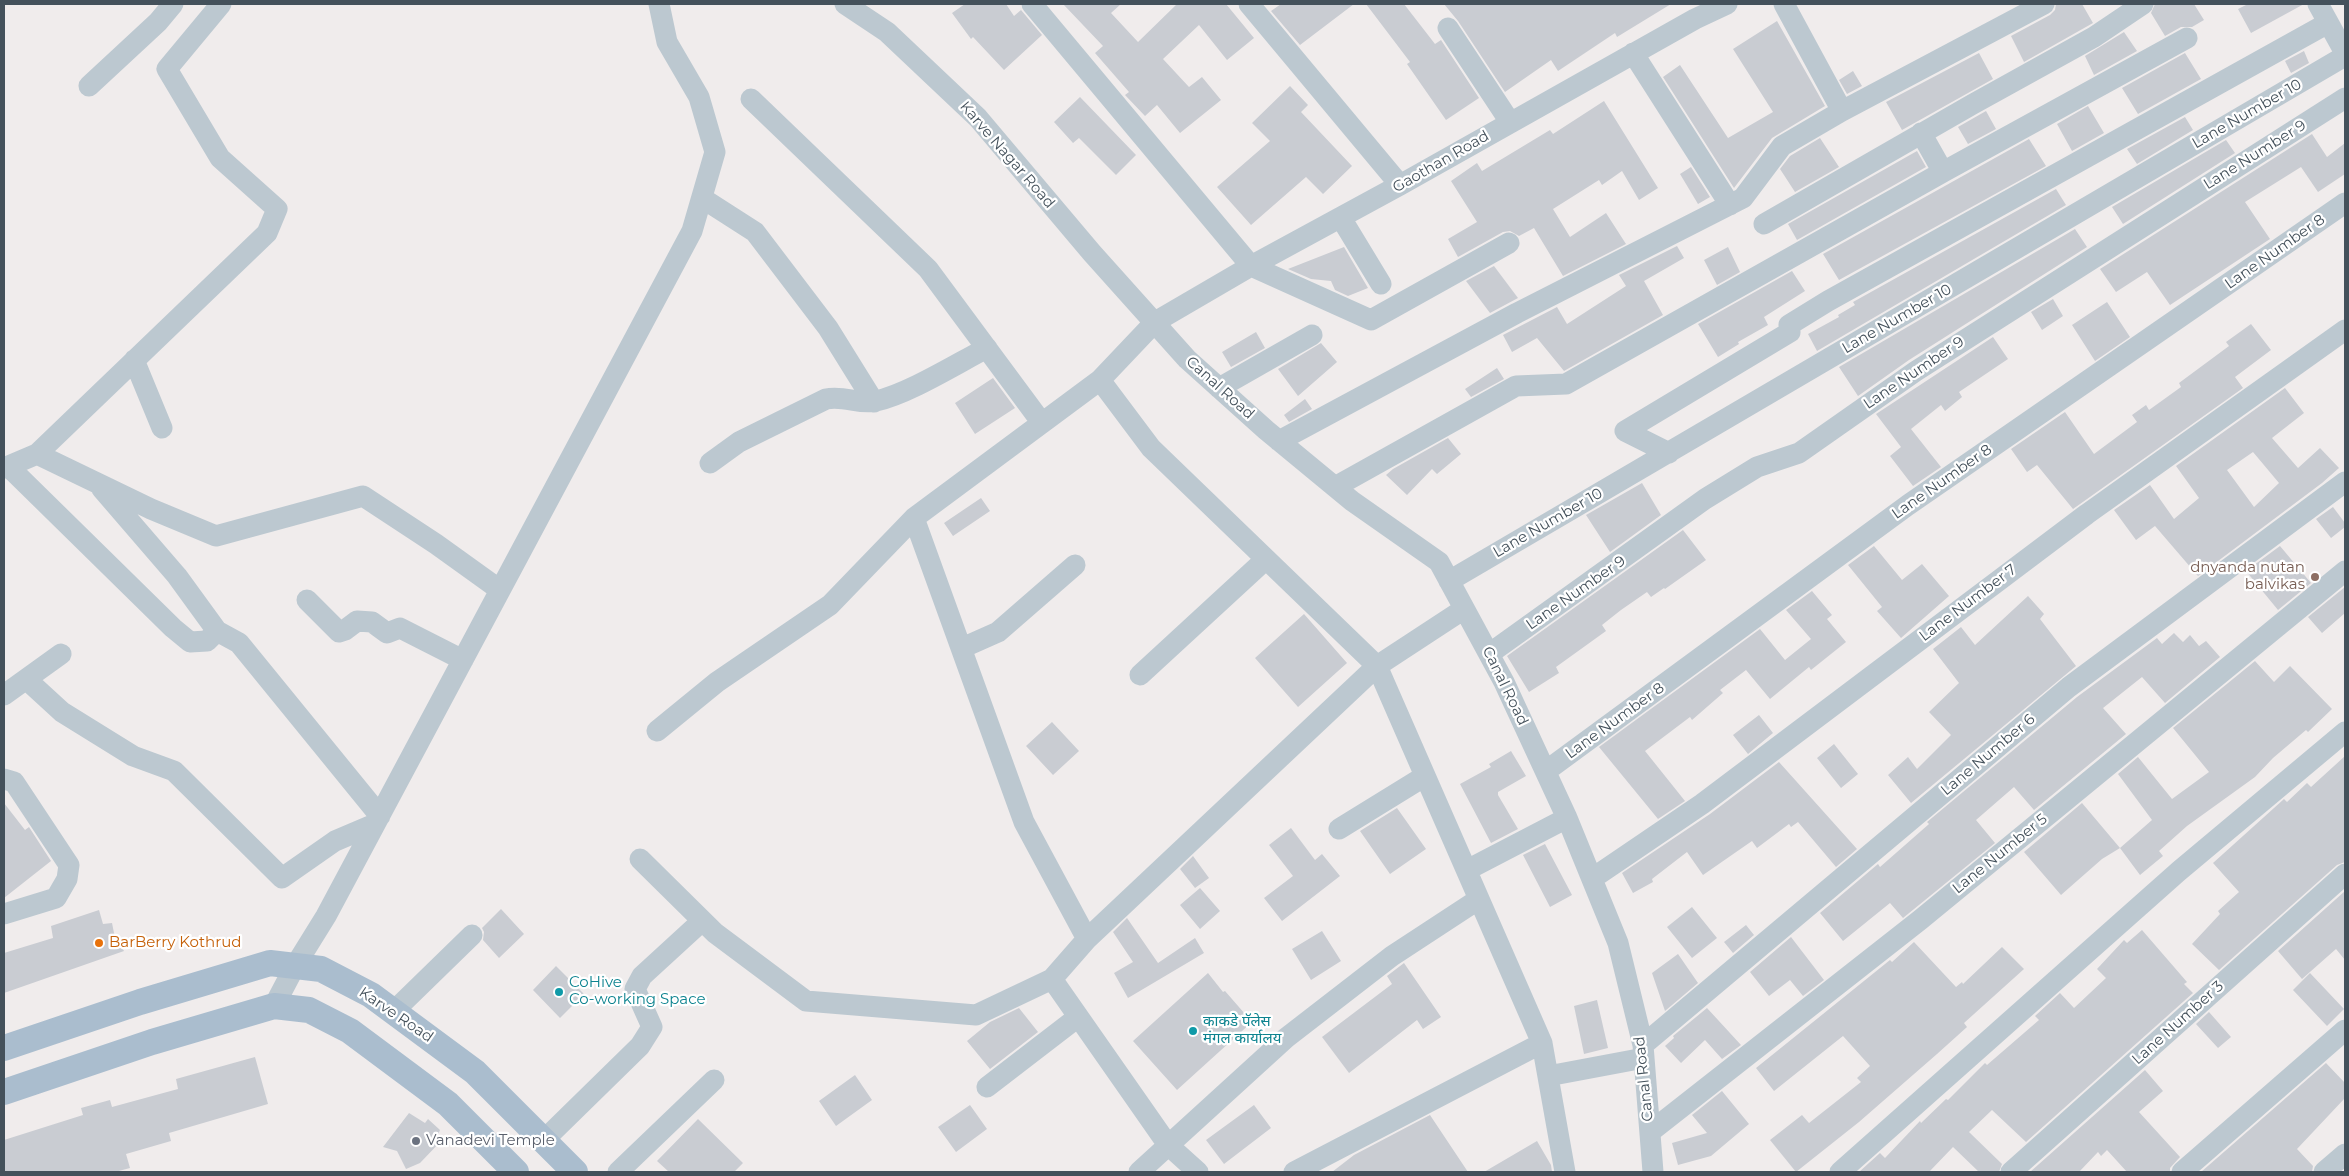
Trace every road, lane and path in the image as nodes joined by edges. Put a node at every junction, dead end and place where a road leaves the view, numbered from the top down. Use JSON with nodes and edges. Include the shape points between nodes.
{"nodes":[{"id":1,"x":173,"y":4,"type":"edge"},
{"id":2,"x":221,"y":4,"type":"edge"},
{"id":3,"x":659,"y":4,"type":"edge"},
{"id":4,"x":845,"y":4,"type":"edge"},
{"id":5,"x":1032,"y":4,"type":"edge"},
{"id":6,"x":1249,"y":4,"type":"edge"},
{"id":7,"x":1727,"y":4,"type":"edge"},
{"id":8,"x":1784,"y":4,"type":"edge"},
{"id":9,"x":2044,"y":4,"type":"edge"},
{"id":10,"x":2143,"y":4,"type":"edge"},
{"id":11,"x":2318,"y":4,"type":"edge"},
{"id":12,"x":1689,"y":11,"type":"edge"},
{"id":13,"x":2013,"y":11,"type":"edge"},
{"id":14,"x":2328,"y":23,"type":"junction"},
{"id":15,"x":1448,"y":28,"type":"dead end"},
{"id":16,"x":2187,"y":38,"type":"dead end"},
{"id":17,"x":1633,"y":54,"type":"junction"},
{"id":18,"x":2345,"y":55,"type":"edge"},
{"id":19,"x":89,"y":86,"type":"dead end"},
{"id":20,"x":2345,"y":98,"type":"edge"},
{"id":21,"x":751,"y":100,"type":"dead end"},
{"id":22,"x":1842,"y":111,"type":"junction"},
{"id":23,"x":1510,"y":122,"type":"junction"},
{"id":24,"x":1921,"y":133,"type":"junction"},
{"id":25,"x":1943,"y":172,"type":"junction"},
{"id":26,"x":1400,"y":185,"type":"junction"},
{"id":27,"x":702,"y":198,"type":"junction"},
{"id":28,"x":2345,"y":203,"type":"edge"},
{"id":29,"x":1730,"y":205,"type":"junction"},
{"id":30,"x":1341,"y":218,"type":"junction"},
{"id":31,"x":1764,"y":224,"type":"dead end"},
{"id":32,"x":1509,"y":243,"type":"dead end"},
{"id":33,"x":1251,"y":266,"type":"junction"},
{"id":34,"x":1381,"y":284,"type":"dead end"},
{"id":35,"x":1155,"y":322,"type":"junction"},
{"id":36,"x":2345,"y":330,"type":"edge"},
{"id":37,"x":1312,"y":335,"type":"dead end"},
{"id":38,"x":987,"y":348,"type":"junction"},
{"id":39,"x":134,"y":360,"type":"junction"},
{"id":40,"x":1100,"y":380,"type":"junction"},
{"id":41,"x":1220,"y":388,"type":"junction"},
{"id":42,"x":874,"y":402,"type":"junction"},
{"id":43,"x":1042,"y":423,"type":"junction"},
{"id":44,"x":162,"y":428,"type":"dead end"},
{"id":45,"x":1279,"y":441,"type":"junction"},
{"id":46,"x":1669,"y":453,"type":"junction"},
{"id":47,"x":37,"y":454,"type":"junction"},
{"id":48,"x":710,"y":463,"type":"dead end"},
{"id":49,"x":6,"y":467,"type":"edge"},
{"id":50,"x":97,"y":482,"type":"junction"},
{"id":51,"x":2345,"y":482,"type":"edge"},
{"id":52,"x":1335,"y":487,"type":"junction"},
{"id":53,"x":914,"y":518,"type":"junction"},
{"id":54,"x":1266,"y":558,"type":"junction"},
{"id":55,"x":1076,"y":565,"type":"dead end"},
{"id":56,"x":2345,"y":571,"type":"edge"},
{"id":57,"x":1449,"y":581,"type":"junction"},
{"id":58,"x":500,"y":590,"type":"junction"},
{"id":59,"x":307,"y":600,"type":"dead end"},
{"id":60,"x":1464,"y":609,"type":"junction"},
{"id":61,"x":217,"y":631,"type":"junction"},
{"id":62,"x":962,"y":648,"type":"junction"},
{"id":63,"x":61,"y":654,"type":"dead end"},
{"id":64,"x":1489,"y":654,"type":"junction"},
{"id":65,"x":463,"y":660,"type":"junction"},
{"id":66,"x":1377,"y":666,"type":"junction"},
{"id":67,"x":1140,"y":675,"type":"dead end"},
{"id":68,"x":26,"y":679,"type":"junction"},
{"id":69,"x":4,"y":695,"type":"edge"},
{"id":70,"x":657,"y":731,"type":"dead end"},
{"id":71,"x":2345,"y":732,"type":"edge"},
{"id":72,"x":1546,"y":771,"type":"junction"},
{"id":73,"x":1425,"y":776,"type":"junction"},
{"id":74,"x":4,"y":779,"type":"edge"},
{"id":75,"x":1567,"y":818,"type":"junction"},
{"id":76,"x":378,"y":820,"type":"junction"},
{"id":77,"x":1339,"y":829,"type":"dead end"},
{"id":78,"x":640,"y":859,"type":"dead end"},
{"id":79,"x":1467,"y":870,"type":"junction"},
{"id":80,"x":2345,"y":874,"type":"edge"},
{"id":81,"x":1593,"y":878,"type":"junction"},
{"id":82,"x":1479,"y":899,"type":"junction"},
{"id":83,"x":4,"y":914,"type":"edge"},
{"id":84,"x":702,"y":921,"type":"junction"},
{"id":85,"x":472,"y":935,"type":"dead end"},
{"id":86,"x":1086,"y":939,"type":"junction"},
{"id":87,"x":295,"y":966,"type":"junction"},
{"id":88,"x":1052,"y":979,"type":"junction"},
{"id":89,"x":274,"y":1006,"type":"junction"},
{"id":90,"x":394,"y":1011,"type":"junction"},
{"id":91,"x":1078,"y":1017,"type":"junction"},
{"id":92,"x":2345,"y":1030,"type":"edge"},
{"id":93,"x":1542,"y":1043,"type":"junction"},
{"id":94,"x":4,"y":1048,"type":"edge"},
{"id":95,"x":1643,"y":1052,"type":"junction"},
{"id":96,"x":1548,"y":1076,"type":"junction"},
{"id":97,"x":714,"y":1080,"type":"dead end"},
{"id":98,"x":987,"y":1087,"type":"dead end"},
{"id":99,"x":4,"y":1092,"type":"edge"},
{"id":100,"x":1650,"y":1132,"type":"junction"},
{"id":101,"x":544,"y":1140,"type":"junction"},
{"id":102,"x":1168,"y":1145,"type":"junction"},
{"id":103,"x":2345,"y":1154,"type":"edge"},
{"id":104,"x":516,"y":1172,"type":"edge"},
{"id":105,"x":575,"y":1172,"type":"edge"},
{"id":106,"x":618,"y":1172,"type":"edge"},
{"id":107,"x":1140,"y":1172,"type":"edge"},
{"id":108,"x":1198,"y":1172,"type":"edge"},
{"id":109,"x":1294,"y":1172,"type":"edge"},
{"id":110,"x":1565,"y":1172,"type":"edge"},
{"id":111,"x":1653,"y":1172,"type":"edge"},
{"id":112,"x":1840,"y":1172,"type":"edge"},
{"id":113,"x":2011,"y":1172,"type":"edge"},
{"id":114,"x":2182,"y":1172,"type":"edge"},
{"id":115,"x":2324,"y":1172,"type":"edge"}],
"edges":[{"from":1,"to":19,"type":"street"},
{"from":2,"to":39,"type":"street","via":[[167,70],[220,158],[276,209],[266,233]]},
{"from":3,"to":27,"type":"street","via":[[666,42],[699,96],[715,152]]},
{"from":4,"to":35,"type":"street","name":"Karve Nagar Road","via":[[887,32],[978,118]]},
{"from":5,"to":33,"type":"street"},
{"from":6,"to":26,"type":"street"},
{"from":7,"to":12,"type":"street","name":"Gaothan Road"},
{"from":8,"to":22,"type":"street"},
{"from":9,"to":13,"type":"street"},
{"from":10,"to":24,"type":"street","via":[[2094,37]]},
{"from":11,"to":14,"type":"street"},
{"from":12,"to":17,"type":"street","name":"Gaothan Road"},
{"from":13,"to":22,"type":"street"},
{"from":14,"to":18,"type":"street"},
{"from":14,"to":46,"type":"street","via":[[1828,300],[1796,319],[1789,325],[1790,332],[1625,431]]},
{"from":15,"to":23,"type":"street"},
{"from":16,"to":25,"type":"street"},
{"from":17,"to":23,"type":"street","name":"Gaothan Road"},
{"from":17,"to":29,"type":"street"},
{"from":18,"to":46,"type":"street","name":"Lane Number 10"},
{"from":20,"to":64,"type":"street","name":"Lane Number 9","via":[[1916,370],[1799,453],[1757,467],[1705,499]]},
{"from":21,"to":38,"type":"street","via":[[928,269]]},
{"from":22,"to":29,"type":"street","via":[[1782,146],[1743,198]]},
{"from":23,"to":26,"type":"street","name":"Gaothan Road"},
{"from":24,"to":25,"type":"street"},
{"from":24,"to":31,"type":"street"},
{"from":25,"to":52,"type":"street","via":[[1566,384],[1516,386]]},
{"from":26,"to":30,"type":"street","name":"Gaothan Road"},
{"from":27,"to":42,"type":"street","via":[[755,232],[828,328]]},
{"from":27,"to":58,"type":"street","via":[[692,231]]},
{"from":28,"to":72,"type":"street","name":"Lane Number 8","via":[[1908,505]]},
{"from":29,"to":45,"type":"street","via":[[1517,312]]},
{"from":30,"to":33,"type":"street","name":"Gaothan Road"},
{"from":30,"to":34,"type":"street"},
{"from":32,"to":33,"type":"street","via":[[1371,320]]},
{"from":33,"to":35,"type":"street","name":"Gaothan Road"},
{"from":35,"to":40,"type":"street","name":"Gaothan Road"},
{"from":35,"to":41,"type":"street","name":"Canal Road","via":[[1187,359]]},
{"from":36,"to":81,"type":"street","name":"Lane Number 7","via":[[2087,514],[1702,804]]},
{"from":37,"to":41,"type":"street"},
{"from":38,"to":42,"type":"street"},
{"from":38,"to":43,"type":"street"},
{"from":39,"to":44,"type":"street"},
{"from":39,"to":47,"type":"street"},
{"from":40,"to":43,"type":"street","name":"Gaothan Road"},
{"from":40,"to":54,"type":"street","via":[[1152,448]]},
{"from":41,"to":45,"type":"street","name":"Canal Road"},
{"from":42,"to":48,"type":"street","via":[[836,397],[826,399],[739,442]]},
{"from":43,"to":53,"type":"street","name":"Gaothan Road"},
{"from":45,"to":52,"type":"street","name":"Canal Road"},
{"from":46,"to":57,"type":"street","name":"Lane Number 10"},
{"from":47,"to":49,"type":"street"},
{"from":47,"to":50,"type":"street"},
{"from":49,"to":61,"type":"street","via":[[190,642],[207,641]]},
{"from":50,"to":58,"type":"street","via":[[216,536],[363,496]]},
{"from":50,"to":61,"type":"street","via":[[177,576]]},
{"from":51,"to":95,"type":"street","name":"Lane Number 6","via":[[2069,687]]},
{"from":52,"to":57,"type":"street","name":"Canal Road","via":[[1438,562]]},
{"from":53,"to":62,"type":"street"},
{"from":53,"to":70,"type":"street","name":"Gaothan Road","via":[[830,605],[717,682]]},
{"from":54,"to":66,"type":"street"},
{"from":54,"to":67,"type":"street"},
{"from":55,"to":62,"type":"street","via":[[998,632]]},
{"from":56,"to":100,"type":"street","name":"Lane Number 5","via":[[1920,920]]},
{"from":57,"to":60,"type":"street","name":"Canal Road"},
{"from":58,"to":65,"type":"street"},
{"from":59,"to":65,"type":"street","via":[[338,632],[357,621],[372,622],[387,633],[400,628]]},
{"from":60,"to":64,"type":"street","name":"Canal Road"},
{"from":60,"to":66,"type":"street"},
{"from":61,"to":76,"type":"street","via":[[239,643]]},
{"from":62,"to":86,"type":"street","via":[[1024,822]]},
{"from":63,"to":68,"type":"street"},
{"from":64,"to":72,"type":"street","name":"Canal Road"},
{"from":65,"to":76,"type":"street"},
{"from":66,"to":73,"type":"street"},
{"from":66,"to":86,"type":"street"},
{"from":68,"to":69,"type":"street"},
{"from":68,"to":76,"type":"street","via":[[62,712],[133,756],[174,771],[282,878],[335,841]]},
{"from":71,"to":112,"type":"street","via":[[2179,871]]},
{"from":72,"to":75,"type":"street","name":"Canal Road"},
{"from":73,"to":77,"type":"street"},
{"from":73,"to":79,"type":"street"},
{"from":74,"to":83,"type":"street","via":[[14,782],[70,864],[67,879],[56,898]]},
{"from":75,"to":79,"type":"street"},
{"from":75,"to":81,"type":"street","name":"Canal Road"},
{"from":76,"to":87,"type":"street"},
{"from":78,"to":84,"type":"street"},
{"from":79,"to":82,"type":"street"},
{"from":80,"to":113,"type":"street","name":"Lane Number 3"},
{"from":81,"to":95,"type":"street","name":"Canal Road","via":[[1618,943]]},
{"from":82,"to":93,"type":"street"},
{"from":82,"to":102,"type":"street","via":[[1392,956],[1286,1038]]},
{"from":84,"to":88,"type":"street","via":[[806,1001],[976,1015]]},
{"from":84,"to":101,"type":"street","via":[[642,976],[635,989],[652,1027],[640,1046]]},
{"from":85,"to":90,"type":"street"},
{"from":86,"to":88,"type":"street"},
{"from":87,"to":89,"type":"street"},
{"from":87,"to":90,"type":"main road","name":"Karve Road","via":[[321,969],[371,994]]},
{"from":87,"to":94,"type":"main road","name":"Karve Road","via":[[270,963]]},
{"from":88,"to":91,"type":"street"},
{"from":89,"to":99,"type":"main road","via":[[152,1042]]},
{"from":89,"to":104,"type":"main road","via":[[309,1010],[350,1031],[448,1104]]},
{"from":90,"to":101,"type":"main road","name":"Karve Road","via":[[475,1072]]},
{"from":91,"to":98,"type":"street"},
{"from":91,"to":102,"type":"street"},
{"from":92,"to":114,"type":"street"},
{"from":93,"to":96,"type":"street"},
{"from":93,"to":109,"type":"street"},
{"from":95,"to":96,"type":"street"},
{"from":95,"to":100,"type":"street","name":"Canal Road"},
{"from":96,"to":110,"type":"street"},
{"from":97,"to":106,"type":"street"},
{"from":100,"to":111,"type":"street","name":"Canal Road"},
{"from":101,"to":105,"type":"main road","name":"Karve Road"},
{"from":102,"to":107,"type":"street"},
{"from":102,"to":108,"type":"street"},
{"from":103,"to":115,"type":"street"}]}
